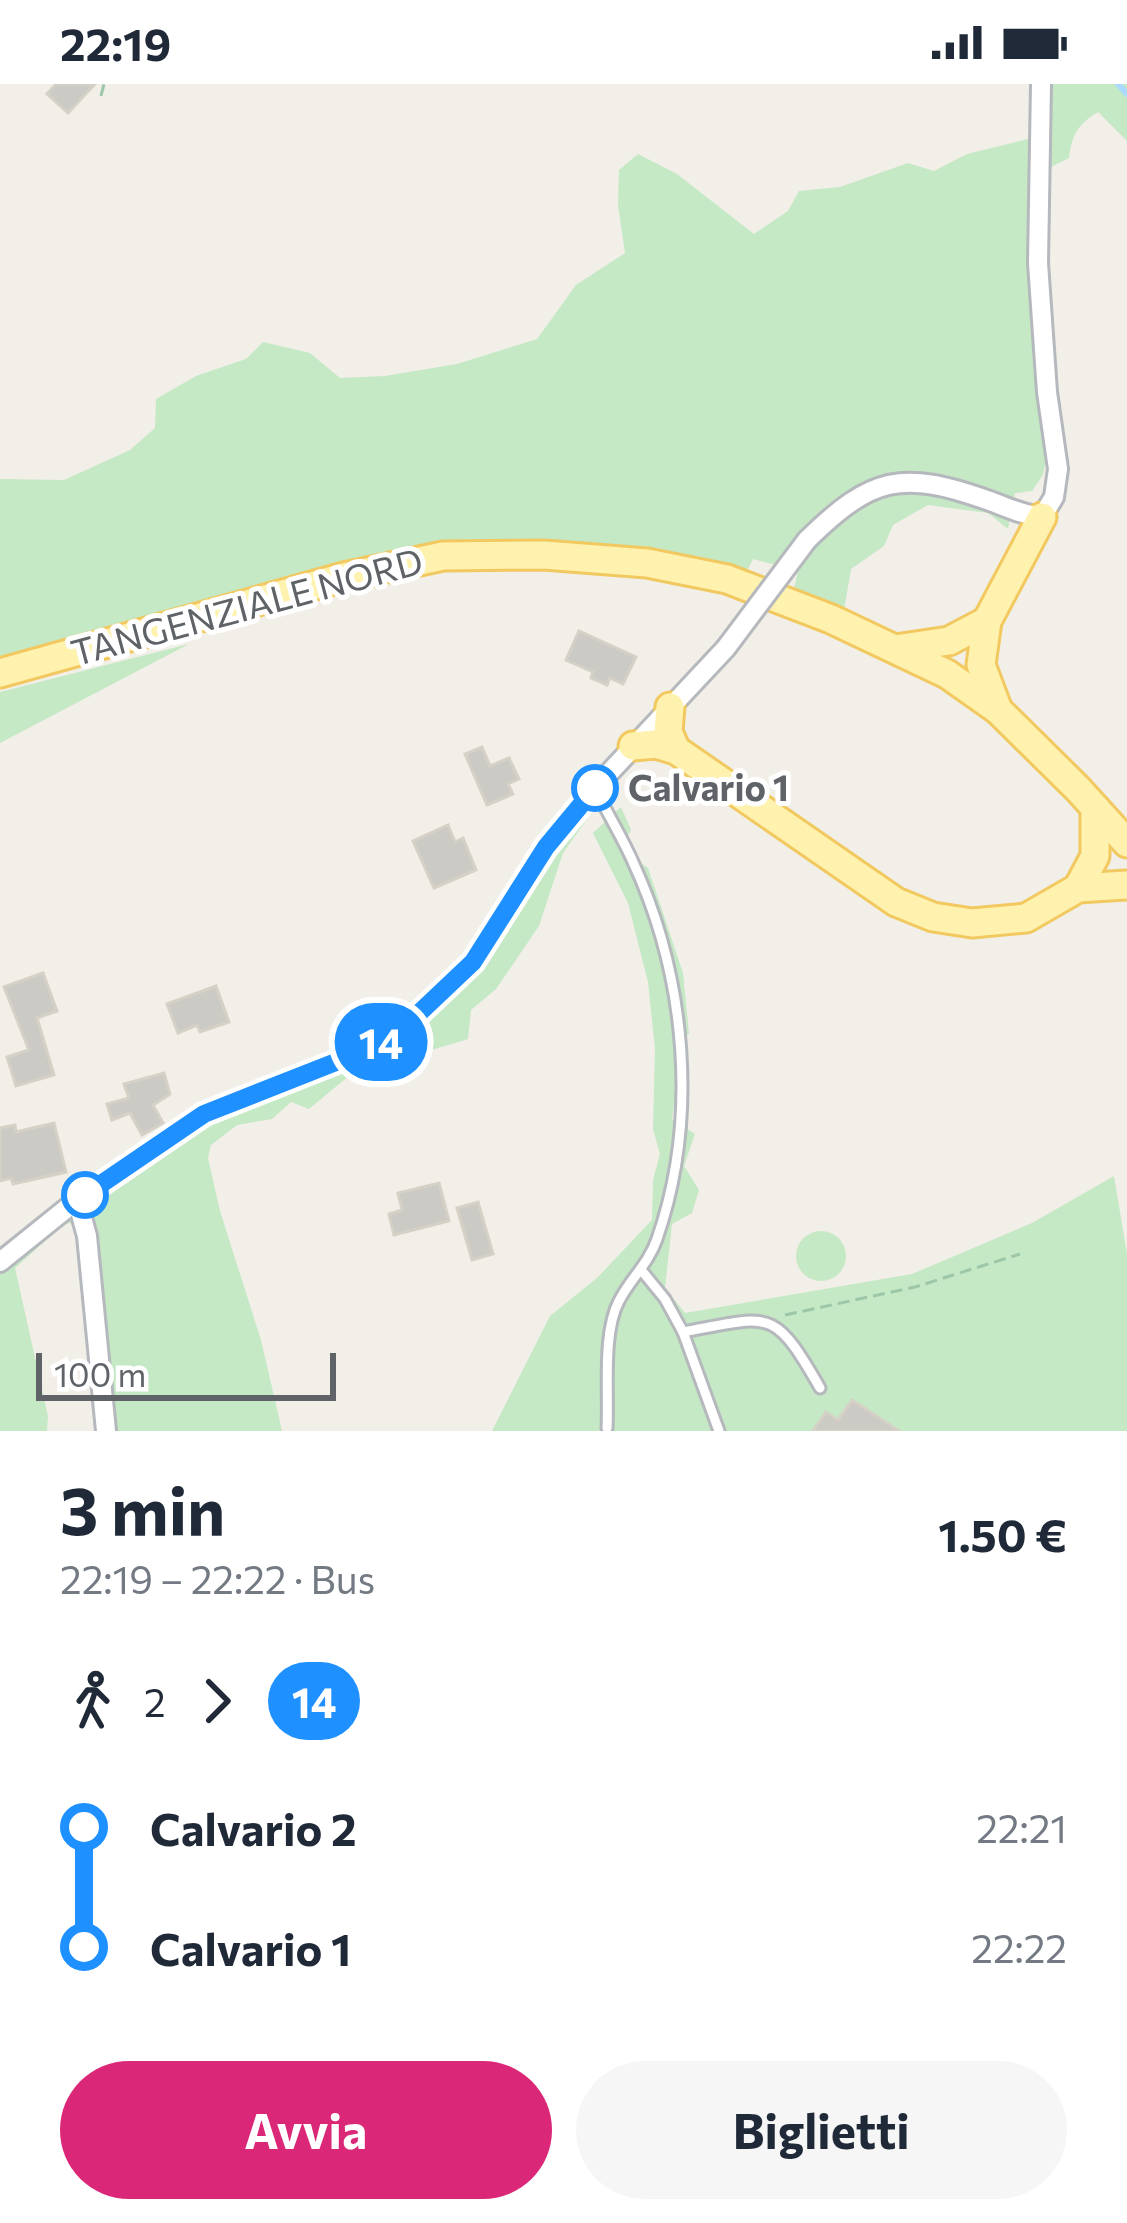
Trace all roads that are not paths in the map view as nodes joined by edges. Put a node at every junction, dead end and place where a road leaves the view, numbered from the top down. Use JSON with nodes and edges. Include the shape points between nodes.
{"nodes":[{"id":1,"x":1041,"y":84,"type":"edge"},
{"id":2,"x":1042,"y":517,"type":"junction"},
{"id":3,"x":986,"y":621,"type":"junction"},
{"id":4,"x":895,"y":649,"type":"junction"},
{"id":5,"x":0,"y":673,"type":"edge"},
{"id":6,"x":670,"y":707,"type":"junction"},
{"id":7,"x":998,"y":710,"type":"junction"},
{"id":8,"x":633,"y":746,"type":"junction"},
{"id":9,"x":676,"y":750,"type":"junction"},
{"id":10,"x":595,"y":788,"type":"junction"},
{"id":11,"x":1095,"y":808,"type":"junction"},
{"id":12,"x":1127,"y":843,"type":"edge"},
{"id":13,"x":1127,"y":885,"type":"edge"},
{"id":14,"x":1078,"y":888,"type":"junction"},
{"id":15,"x":77,"y":1200,"type":"junction"},
{"id":16,"x":0,"y":1262,"type":"edge"},
{"id":17,"x":642,"y":1271,"type":"junction"},
{"id":18,"x":682,"y":1332,"type":"junction"},
{"id":19,"x":820,"y":1388,"type":"dead end"},
{"id":20,"x":607,"y":1428,"type":"edge"},
{"id":21,"x":106,"y":1431,"type":"edge"},
{"id":22,"x":719,"y":1431,"type":"edge"}],
"edges":[{"from":1,"to":2,"type":"street","via":[[1038,263],[1058,470]]},
{"from":2,"to":3,"type":"main road"},
{"from":2,"to":6,"type":"street","bridge":true,"via":[[926,480],[867,491],[807,541]]},
{"from":3,"to":4,"type":"main road","via":[[949,641]]},
{"from":3,"to":7,"type":"main road","via":[[981,665]]},
{"from":4,"to":5,"type":"main road","name":"TANGENZIALE NORD","via":[[761,592],[646,562],[442,556]]},
{"from":4,"to":7,"type":"main road","name":"TANGENZIALE NORD"},
{"from":6,"to":8,"type":"street"},
{"from":6,"to":9,"type":"main road"},
{"from":7,"to":11,"type":"main road","name":"TANGENZIALE NORD"},
{"from":8,"to":9,"type":"main road"},
{"from":8,"to":10,"type":"street"},
{"from":9,"to":14,"type":"main road","via":[[896,902],[933,917],[1027,918]]},
{"from":10,"to":15,"type":"street","via":[[546,847],[473,962],[416,1016],[374,1047],[204,1114]]},
{"from":10,"to":17,"type":"lane","via":[[663,944],[679,1025],[683,1084],[672,1187]]},
{"from":11,"to":12,"type":"main road","name":"TANGENZIALE NORD"},
{"from":11,"to":14,"type":"main road","via":[[1095,856]]},
{"from":13,"to":14,"type":"main road"},
{"from":15,"to":16,"type":"street"},
{"from":15,"to":21,"type":"street"},
{"from":17,"to":18,"type":"lane"},
{"from":17,"to":20,"type":"lane","via":[[619,1301],[609,1334]]},
{"from":18,"to":19,"type":"lane","via":[[752,1319],[774,1324],[791,1337]]},
{"from":18,"to":22,"type":"lane"}]}
